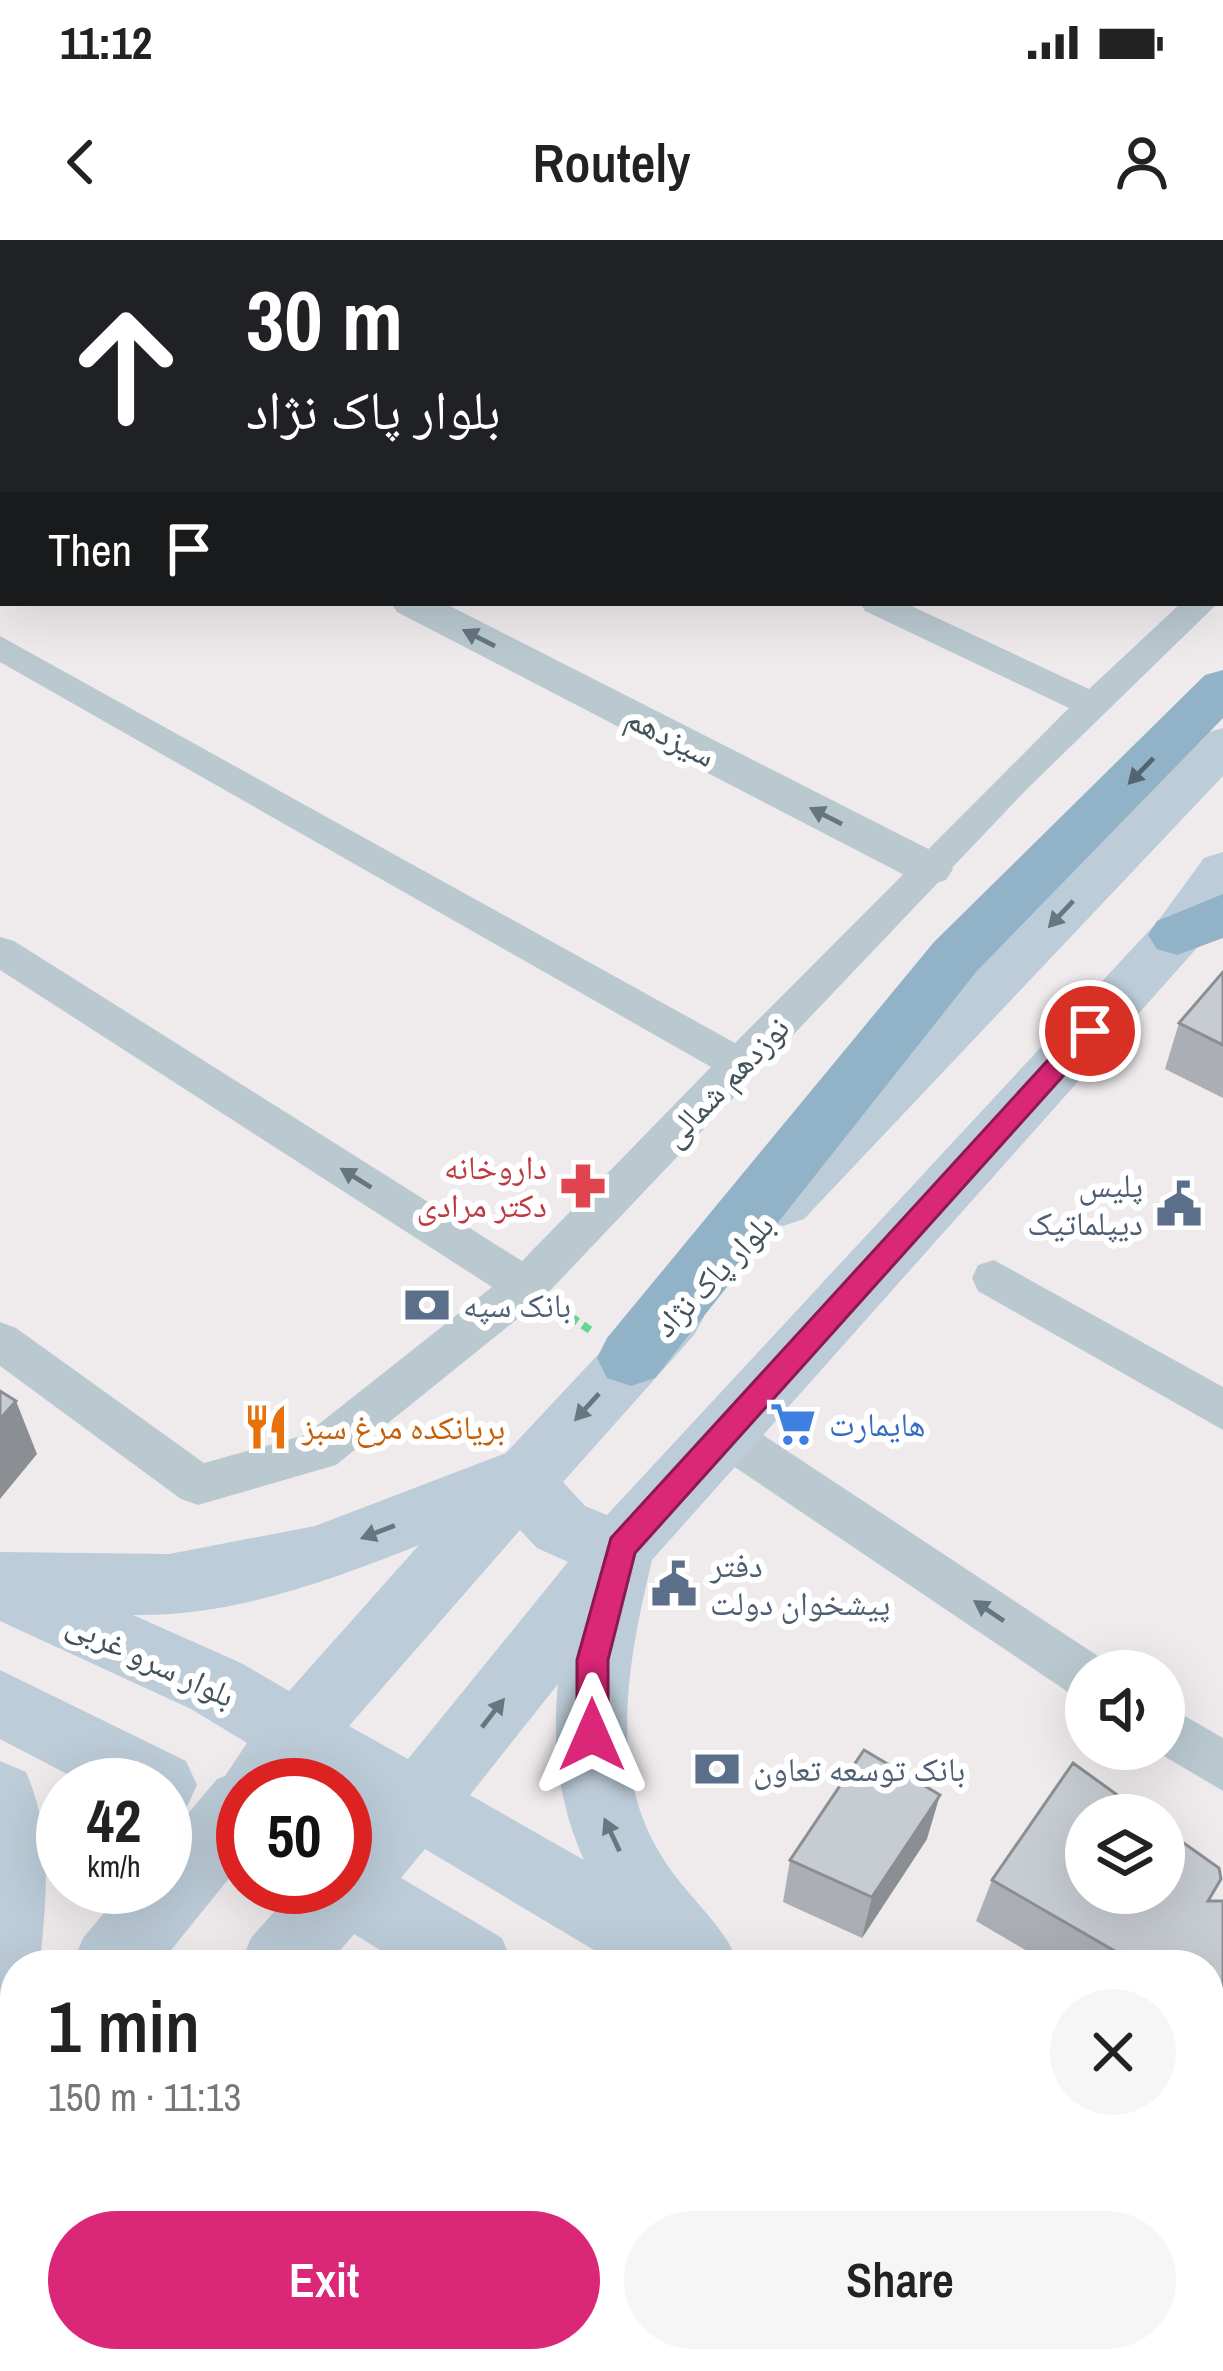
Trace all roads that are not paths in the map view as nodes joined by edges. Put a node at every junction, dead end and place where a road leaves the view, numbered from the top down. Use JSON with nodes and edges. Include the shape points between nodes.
{"nodes":[{"id":1,"x":418,"y":606,"type":"edge"},
{"id":2,"x":883,"y":606,"type":"edge"},
{"id":3,"x":1198,"y":606,"type":"edge"},
{"id":4,"x":0,"y":647,"type":"edge"},
{"id":5,"x":1223,"y":687,"type":"edge"},
{"id":6,"x":1090,"y":704,"type":"junction"},
{"id":7,"x":1223,"y":746,"type":"edge"},
{"id":8,"x":930,"y":869,"type":"junction"},
{"id":9,"x":1223,"y":872,"type":"edge"},
{"id":10,"x":1208,"y":926,"type":"edge"},
{"id":11,"x":0,"y":952,"type":"edge"},
{"id":12,"x":742,"y":1064,"type":"junction"},
{"id":13,"x":994,"y":1278,"type":"dead end"},
{"id":14,"x":526,"y":1286,"type":"junction"},
{"id":15,"x":0,"y":1341,"type":"edge"},
{"id":16,"x":632,"y":1358,"type":"junction"},
{"id":17,"x":1223,"y":1410,"type":"edge"},
{"id":18,"x":722,"y":1433,"type":"junction"},
{"id":19,"x":526,"y":1474,"type":"junction"},
{"id":20,"x":621,"y":1547,"type":"junction"},
{"id":21,"x":0,"y":1585,"type":"edge"},
{"id":22,"x":1065,"y":1662,"type":"edge"},
{"id":23,"x":0,"y":1703,"type":"edge"},
{"id":24,"x":1185,"y":1742,"type":"edge"},
{"id":25,"x":107,"y":1758,"type":"edge"},
{"id":26,"x":242,"y":1758,"type":"edge"},
{"id":27,"x":283,"y":1758,"type":"edge"},
{"id":28,"x":1223,"y":1767,"type":"edge"},
{"id":29,"x":0,"y":1796,"type":"edge"},
{"id":30,"x":372,"y":1800,"type":"edge"},
{"id":31,"x":416,"y":1802,"type":"junction"},
{"id":32,"x":216,"y":1840,"type":"edge"},
{"id":33,"x":372,"y":1855,"type":"edge"},
{"id":34,"x":372,"y":1903,"type":"edge"},
{"id":35,"x":322,"y":1914,"type":"edge"},
{"id":36,"x":3,"y":1950,"type":"edge"},
{"id":37,"x":123,"y":1950,"type":"edge"},
{"id":38,"x":291,"y":1950,"type":"edge"},
{"id":39,"x":450,"y":1950,"type":"edge"},
{"id":40,"x":666,"y":1950,"type":"edge"},
{"id":41,"x":690,"y":1950,"type":"edge"}],
"edges":[{"from":8,"to":1,"type":"street","name":"سیزدهم","one_way":true},
{"from":2,"to":6,"type":"street"},
{"from":3,"to":6,"type":"street","name":"نوزدهم شمالی"},
{"from":4,"to":12,"type":"street"},
{"from":5,"to":16,"type":"highway","one_way":true,"via":[[955,957]]},
{"from":6,"to":8,"type":"street","name":"نوزدهم شمالی"},
{"from":7,"to":16,"type":"main road","name":"بلوار پاک نژاد","one_way":true},
{"from":8,"to":12,"type":"street","name":"نوزدهم شمالی"},
{"from":9,"to":10,"type":"main road"},
{"from":10,"to":18,"type":"main road"},
{"from":14,"to":11,"type":"street","one_way":true},
{"from":12,"to":14,"type":"street","name":"نوزدهم شمالی"},
{"from":13,"to":17,"type":"street"},
{"from":14,"to":15,"type":"street","name":"نوزدهم شمالی","via":[[319,1450],[198,1485]]},
{"from":16,"to":19,"type":"main road","name":"بلوار پاک نژاد","one_way":true},
{"from":18,"to":20,"type":"main road"},
{"from":22,"to":18,"type":"street","one_way":true},
{"from":19,"to":20,"type":"main road","via":[[536,1503],[557,1526]]},
{"from":19,"to":21,"type":"main road","one_way":true,"via":[[317,1556],[169,1585]]},
{"from":19,"to":27,"type":"main road","name":"بلوار پاک نژاد","via":[[359,1659]]},
{"from":31,"to":20,"type":"main road","one_way":true},
{"from":41,"to":20,"type":"main road","one_way":true,"via":[[637,1886],[604,1823],[592,1772],[592,1660]]},
{"from":21,"to":26,"type":"main road","name":"بلوار سرو غربی","via":[[217,1686]]},
{"from":23,"to":25,"type":"main road"},
{"from":24,"to":28,"type":"street"},
{"from":29,"to":36,"type":"main road","via":[[12,1863]]},
{"from":30,"to":31,"type":"main road"},
{"from":31,"to":33,"type":"main road"},
{"from":31,"to":40,"type":"main road"},
{"from":32,"to":37,"type":"main road","name":"بلوار پاک نژاد"},
{"from":34,"to":39,"type":"main road"},
{"from":35,"to":38,"type":"main road"}]}
